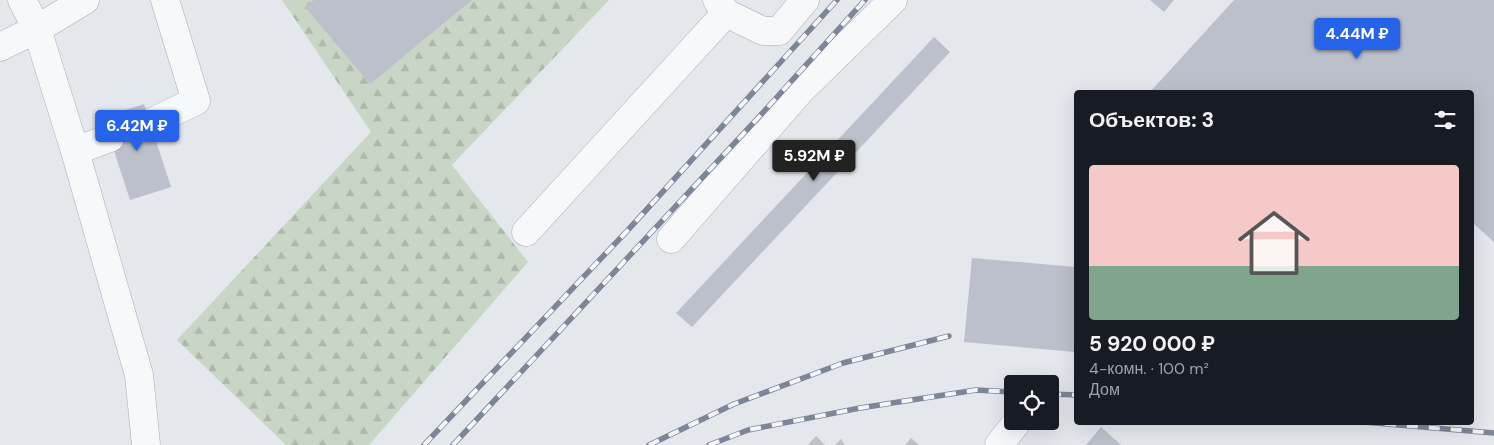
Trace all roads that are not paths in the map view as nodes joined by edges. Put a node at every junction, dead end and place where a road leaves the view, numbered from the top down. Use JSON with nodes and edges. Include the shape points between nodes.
{"nodes":[{"id":1,"x":22,"y":0,"type":"edge"},
{"id":2,"x":85,"y":0,"type":"edge"},
{"id":3,"x":165,"y":0,"type":"edge"},
{"id":4,"x":805,"y":0,"type":"edge"},
{"id":5,"x":893,"y":0,"type":"edge"},
{"id":6,"x":722,"y":7,"type":"edge"},
{"id":7,"x":37,"y":28,"type":"junction"},
{"id":8,"x":0,"y":47,"type":"edge"},
{"id":9,"x":150,"y":123,"type":"tunnel mouth"},
{"id":10,"x":110,"y":138,"type":"tunnel mouth"},
{"id":11,"x":75,"y":151,"type":"junction"},
{"id":12,"x":526,"y":232,"type":"dead end"},
{"id":13,"x":670,"y":239,"type":"dead end"},
{"id":14,"x":1011,"y":430,"type":"edge"},
{"id":15,"x":146,"y":445,"type":"edge"},
{"id":16,"x":999,"y":445,"type":"edge"}],
"edges":[{"from":1,"to":7,"type":"street"},
{"from":2,"to":7,"type":"street"},
{"from":3,"to":9,"type":"street","via":[[196,101]]},
{"from":4,"to":6,"type":"street","via":[[779,31],[763,31]]},
{"from":5,"to":13,"type":"street","via":[[800,91]]},
{"from":6,"to":12,"type":"street"},
{"from":7,"to":8,"type":"street"},
{"from":7,"to":11,"type":"street"},
{"from":10,"to":11,"type":"street"},
{"from":11,"to":15,"type":"street","via":[[139,375]]},
{"from":14,"to":16,"type":"street"}]}
